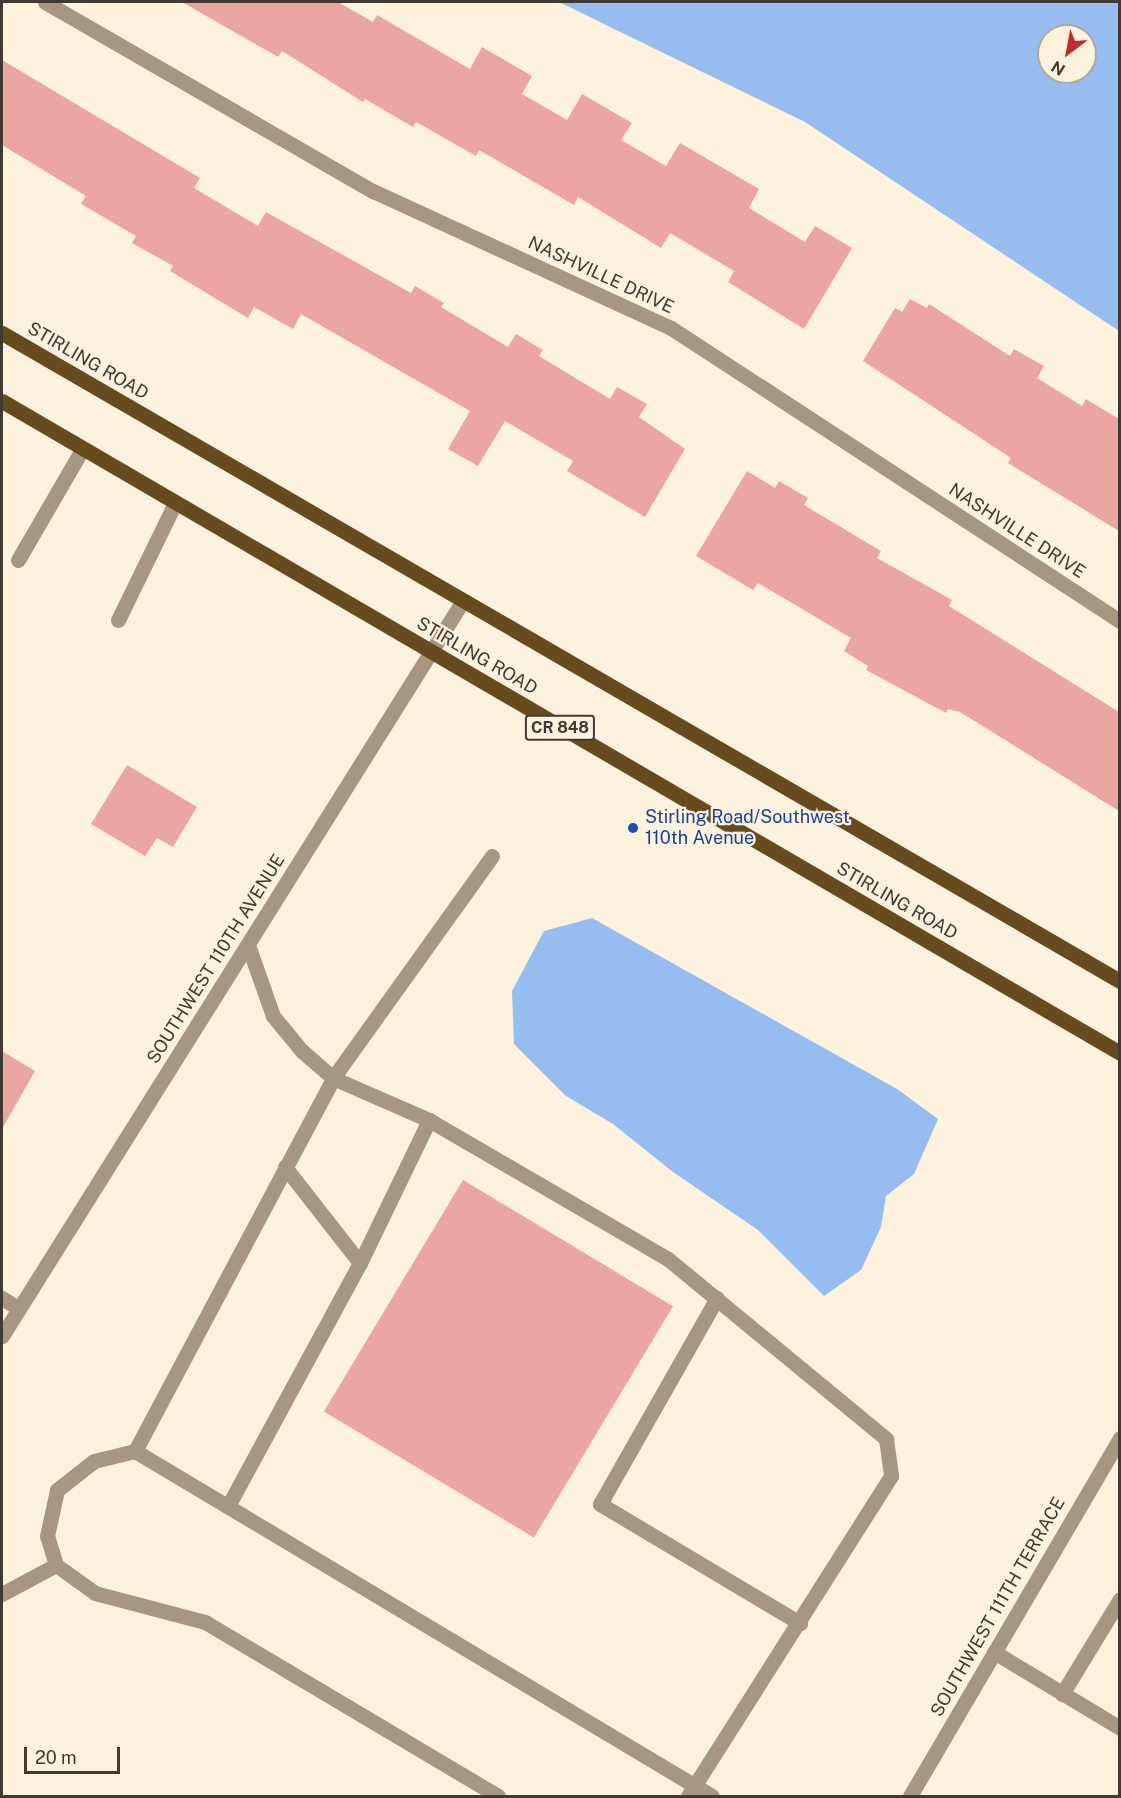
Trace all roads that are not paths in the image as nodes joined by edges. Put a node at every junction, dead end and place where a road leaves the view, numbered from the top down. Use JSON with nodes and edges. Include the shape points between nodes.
{"nodes":[{"id":1,"x":45,"y":2,"type":"edge"},
{"id":2,"x":2,"y":333,"type":"edge"},
{"id":3,"x":2,"y":401,"type":"edge"},
{"id":4,"x":83,"y":448,"type":"junction"},
{"id":5,"x":175,"y":503,"type":"junction"},
{"id":6,"x":18,"y":560,"type":"dead end"},
{"id":7,"x":462,"y":602,"type":"junction"},
{"id":8,"x":118,"y":620,"type":"dead end"},
{"id":9,"x":1119,"y":621,"type":"edge"},
{"id":10,"x":432,"y":653,"type":"junction"},
{"id":11,"x":492,"y":856,"type":"dead end"},
{"id":12,"x":248,"y":945,"type":"junction"},
{"id":13,"x":1119,"y":981,"type":"edge"},
{"id":14,"x":1119,"y":1053,"type":"edge"},
{"id":15,"x":333,"y":1078,"type":"junction"},
{"id":16,"x":429,"y":1120,"type":"junction"},
{"id":17,"x":285,"y":1167,"type":"junction"},
{"id":18,"x":360,"y":1263,"type":"junction"},
{"id":19,"x":2,"y":1298,"type":"edge"},
{"id":20,"x":717,"y":1298,"type":"junction"},
{"id":21,"x":18,"y":1308,"type":"junction"},
{"id":22,"x":2,"y":1336,"type":"edge"},
{"id":23,"x":1119,"y":1437,"type":"edge"},
{"id":24,"x":135,"y":1451,"type":"junction"},
{"id":25,"x":228,"y":1506,"type":"junction"},
{"id":26,"x":56,"y":1565,"type":"junction"},
{"id":27,"x":2,"y":1594,"type":"edge"},
{"id":28,"x":1119,"y":1599,"type":"edge"},
{"id":29,"x":800,"y":1623,"type":"junction"},
{"id":30,"x":994,"y":1652,"type":"junction"},
{"id":31,"x":1062,"y":1694,"type":"junction"},
{"id":32,"x":1119,"y":1728,"type":"edge"},
{"id":33,"x":691,"y":1792,"type":"edge"},
{"id":34,"x":498,"y":1797,"type":"edge"},
{"id":35,"x":712,"y":1797,"type":"edge"},
{"id":36,"x":910,"y":1797,"type":"edge"}],
"edges":[{"from":1,"to":9,"type":"street","name":"NASHVILLE DRIVE","via":[[373,191],[671,328]]},
{"from":2,"to":7,"type":"main road","name":"STIRLING ROAD"},
{"from":3,"to":4,"type":"main road","name":"STIRLING ROAD","number":"CR 848"},
{"from":4,"to":5,"type":"main road","name":"STIRLING ROAD","number":"CR 848"},
{"from":4,"to":6,"type":"street"},
{"from":5,"to":8,"type":"street"},
{"from":5,"to":10,"type":"main road","name":"STIRLING ROAD","number":"CR 848"},
{"from":7,"to":10,"type":"street","name":"SOUTHWEST 110TH AVENUE"},
{"from":7,"to":13,"type":"main road","name":"STIRLING ROAD"},
{"from":10,"to":12,"type":"street","name":"SOUTHWEST 110TH AVENUE"},
{"from":10,"to":14,"type":"main road","name":"STIRLING ROAD","number":"CR 848"},
{"from":11,"to":15,"type":"street"},
{"from":12,"to":15,"type":"street","via":[[273,1016],[302,1051]]},
{"from":12,"to":21,"type":"street","name":"SOUTHWEST 110TH AVENUE"},
{"from":15,"to":16,"type":"street"},
{"from":15,"to":17,"type":"street"},
{"from":16,"to":18,"type":"street"},
{"from":16,"to":20,"type":"street","via":[[668,1258]]},
{"from":17,"to":18,"type":"street"},
{"from":17,"to":24,"type":"street"},
{"from":18,"to":25,"type":"street"},
{"from":19,"to":21,"type":"street"},
{"from":20,"to":29,"type":"street","via":[[886,1439],[891,1476]]},
{"from":20,"to":29,"type":"street","via":[[600,1504]]},
{"from":21,"to":22,"type":"street","name":"SOUTHWEST 110TH AVENUE"},
{"from":23,"to":30,"type":"street","name":"SOUTHWEST 111TH TERRACE"},
{"from":24,"to":25,"type":"street"},
{"from":24,"to":26,"type":"street","via":[[94,1461],[57,1490],[47,1536]]},
{"from":25,"to":33,"type":"street"},
{"from":26,"to":27,"type":"street"},
{"from":26,"to":34,"type":"street","via":[[95,1593],[206,1622]]},
{"from":28,"to":31,"type":"street"},
{"from":29,"to":33,"type":"street"},
{"from":30,"to":31,"type":"street"},
{"from":30,"to":36,"type":"street","name":"SOUTHWEST 111TH TERRACE"},
{"from":31,"to":32,"type":"street"},
{"from":33,"to":35,"type":"street"}]}
